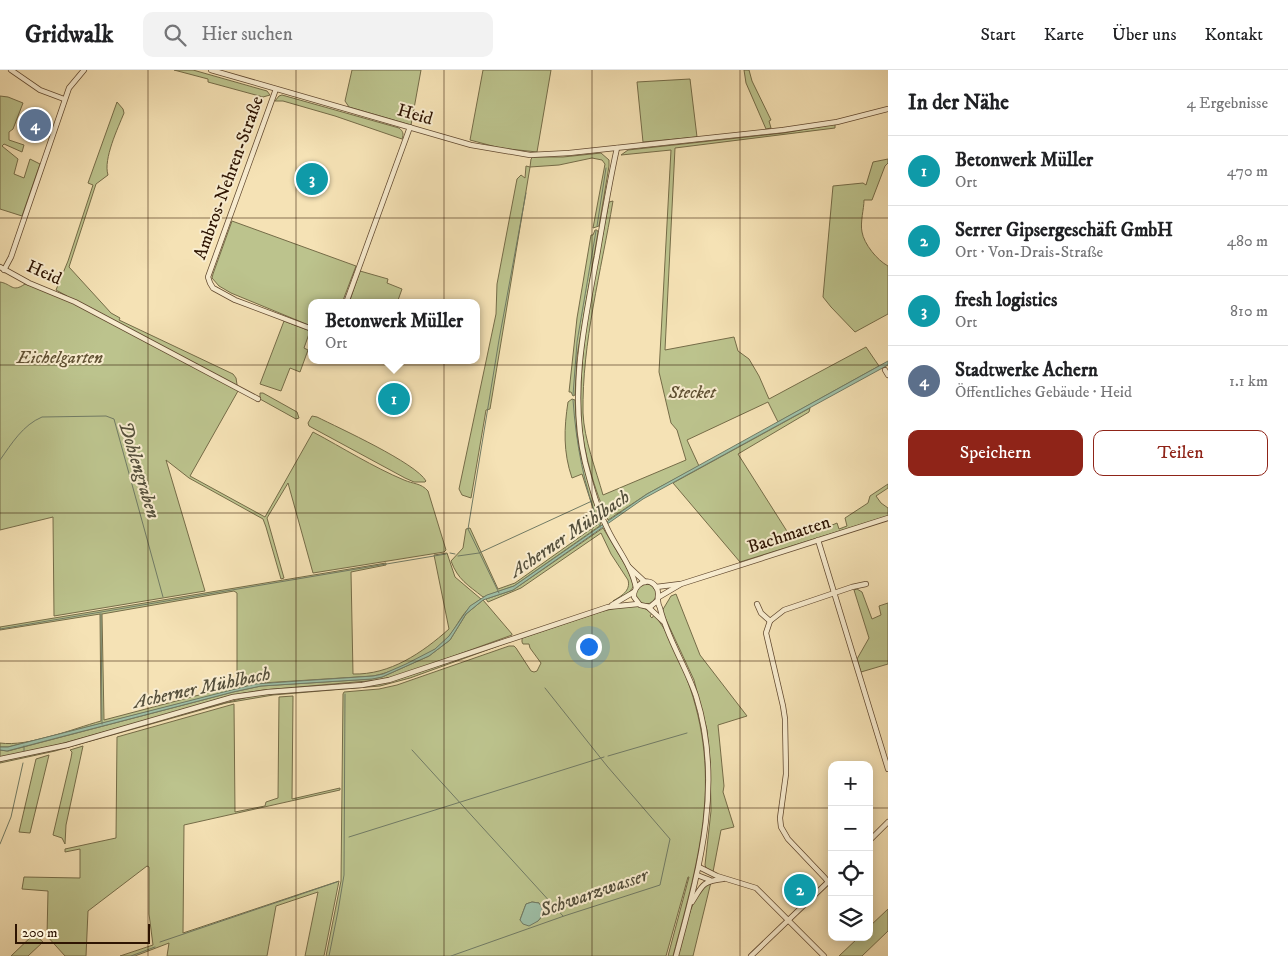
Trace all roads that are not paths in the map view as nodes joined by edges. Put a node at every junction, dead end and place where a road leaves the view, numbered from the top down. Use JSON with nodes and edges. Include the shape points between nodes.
{"nodes":[{"id":1,"x":11,"y":70,"type":"edge"},
{"id":2,"x":84,"y":70,"type":"edge"},
{"id":3,"x":211,"y":70,"type":"edge"},
{"id":4,"x":276,"y":89,"type":"junction"},
{"id":5,"x":64,"y":99,"type":"junction"},
{"id":6,"x":888,"y":104,"type":"edge"},
{"id":7,"x":888,"y":109,"type":"edge"},
{"id":8,"x":879,"y":112,"type":"junction"},
{"id":9,"x":410,"y":128,"type":"junction"},
{"id":10,"x":617,"y":148,"type":"junction"},
{"id":11,"x":2,"y":268,"type":"edge"},
{"id":12,"x":347,"y":299,"type":"edge"},
{"id":13,"x":308,"y":327,"type":"edge"},
{"id":14,"x":258,"y":400,"type":"dead end"},
{"id":15,"x":888,"y":518,"type":"edge"},
{"id":16,"x":818,"y":540,"type":"junction"},
{"id":17,"x":628,"y":566,"type":"junction"},
{"id":18,"x":645,"y":582,"type":"junction"},
{"id":19,"x":681,"y":584,"type":"junction"},
{"id":20,"x":866,"y":584,"type":"dead end"},
{"id":21,"x":656,"y":586,"type":"junction"},
{"id":22,"x":635,"y":590,"type":"junction"},
{"id":23,"x":834,"y":594,"type":"junction"},
{"id":24,"x":658,"y":599,"type":"junction"},
{"id":25,"x":638,"y":604,"type":"junction"},
{"id":26,"x":757,"y":604,"type":"dead end"},
{"id":27,"x":608,"y":607,"type":"junction"},
{"id":28,"x":648,"y":607,"type":"junction"},
{"id":29,"x":770,"y":621,"type":"junction"},
{"id":30,"x":664,"y":622,"type":"junction"},
{"id":31,"x":0,"y":759,"type":"edge"},
{"id":32,"x":888,"y":769,"type":"edge"},
{"id":33,"x":888,"y":822,"type":"edge"},
{"id":34,"x":873,"y":837,"type":"edge"},
{"id":35,"x":699,"y":868,"type":"junction"},
{"id":36,"x":698,"y":875,"type":"junction"},
{"id":37,"x":828,"y":878,"type":"edge"},
{"id":38,"x":724,"y":879,"type":"junction"},
{"id":39,"x":710,"y":880,"type":"junction"},
{"id":40,"x":828,"y":882,"type":"edge"},
{"id":41,"x":689,"y":908,"type":"junction"},
{"id":42,"x":787,"y":920,"type":"junction"},
{"id":43,"x":676,"y":956,"type":"edge"},
{"id":44,"x":750,"y":956,"type":"edge"},
{"id":45,"x":824,"y":956,"type":"edge"}],
"edges":[{"from":1,"to":5,"type":"street","via":[[40,90]]},
{"from":2,"to":5,"type":"street","name":"Heid","via":[[72,82]]},
{"from":3,"to":4,"type":"street","name":"Heid"},
{"from":4,"to":9,"type":"street","name":"Heid"},
{"from":4,"to":13,"type":"street","name":"Ambros-Nehren-Straße","via":[[208,277],[213,288],[235,300]]},
{"from":5,"to":11,"type":"street","name":"Heid","via":[[11,257]]},
{"from":6,"to":8,"type":"street"},
{"from":7,"to":8,"type":"street","name":"Heid"},
{"from":8,"to":10,"type":"street","name":"Heid","via":[[783,130]]},
{"from":9,"to":10,"type":"street","name":"Heid","via":[[470,145],[530,155]]},
{"from":9,"to":12,"type":"street"},
{"from":10,"to":17,"type":"street","via":[[590,289],[578,382],[580,434],[590,478],[602,518]]},
{"from":11,"to":14,"type":"street","name":"Heid","via":[[75,302]]},
{"from":15,"to":16,"type":"street","name":"Bachmatten"},
{"from":16,"to":19,"type":"street","name":"Bachmatten"},
{"from":16,"to":23,"type":"street"},
{"from":17,"to":18,"type":"street"},
{"from":17,"to":22,"type":"street"},
{"from":18,"to":21,"type":"street"},
{"from":18,"to":22,"type":"street"},
{"from":19,"to":21,"type":"street"},
{"from":19,"to":24,"type":"street"},
{"from":20,"to":23,"type":"street"},
{"from":21,"to":24,"type":"street"},
{"from":22,"to":25,"type":"street","via":[[634,599]]},
{"from":22,"to":27,"type":"street"},
{"from":23,"to":29,"type":"street","via":[[784,610]]},
{"from":23,"to":32,"type":"street"},
{"from":24,"to":28,"type":"street"},
{"from":24,"to":30,"type":"street"},
{"from":25,"to":27,"type":"street"},
{"from":25,"to":28,"type":"street"},
{"from":26,"to":29,"type":"street"},
{"from":27,"to":31,"type":"street","via":[[389,680],[233,697],[67,745]]},
{"from":28,"to":30,"type":"street"},
{"from":29,"to":37,"type":"street","via":[[766,638],[783,706],[787,746],[781,827],[788,839]]},
{"from":30,"to":35,"type":"street","via":[[696,696],[704,738],[708,807]]},
{"from":33,"to":34,"type":"street"},
{"from":35,"to":36,"type":"street"},
{"from":35,"to":38,"type":"street"},
{"from":36,"to":39,"type":"street"},
{"from":36,"to":41,"type":"street"},
{"from":38,"to":39,"type":"street"},
{"from":38,"to":42,"type":"street","via":[[756,888]]},
{"from":39,"to":41,"type":"street","via":[[702,886]]},
{"from":40,"to":42,"type":"street"},
{"from":41,"to":43,"type":"street"},
{"from":42,"to":44,"type":"street"},
{"from":42,"to":45,"type":"street"}]}
